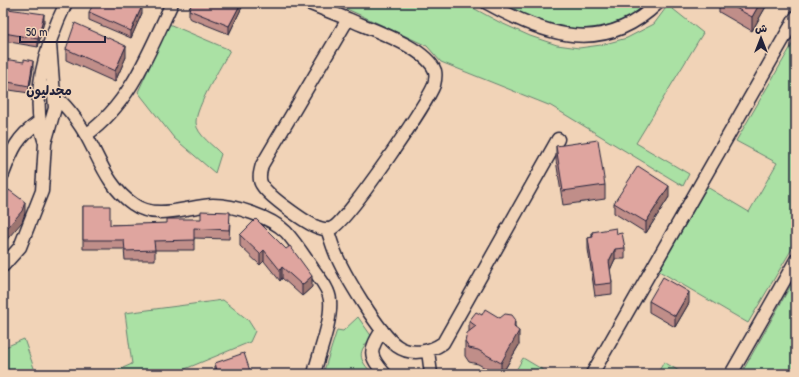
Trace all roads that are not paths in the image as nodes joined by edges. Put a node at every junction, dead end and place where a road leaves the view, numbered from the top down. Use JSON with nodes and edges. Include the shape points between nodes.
{"nodes":[{"id":1,"x":66,"y":3,"type":"edge"},
{"id":2,"x":172,"y":3,"type":"edge"},
{"id":3,"x":308,"y":3,"type":"edge"},
{"id":4,"x":487,"y":3,"type":"edge"},
{"id":5,"x":658,"y":3,"type":"edge"},
{"id":6,"x":796,"y":17,"type":"edge"},
{"id":7,"x":348,"y":19,"type":"junction"},
{"id":8,"x":50,"y":44,"type":"junction"},
{"id":9,"x":40,"y":84,"type":"junction"},
{"id":10,"x":55,"y":94,"type":"junction"},
{"id":11,"x":39,"y":122,"type":"junction"},
{"id":12,"x":86,"y":135,"type":"junction"},
{"id":13,"x":558,"y":139,"type":"dead end"},
{"id":14,"x":45,"y":143,"type":"junction"},
{"id":15,"x":3,"y":174,"type":"edge"},
{"id":16,"x":327,"y":229,"type":"junction"},
{"id":17,"x":796,"y":260,"type":"edge"},
{"id":18,"x":3,"y":266,"type":"edge"},
{"id":19,"x":382,"y":330,"type":"junction"},
{"id":20,"x":428,"y":351,"type":"junction"},
{"id":21,"x":314,"y":374,"type":"edge"},
{"id":22,"x":385,"y":374,"type":"edge"},
{"id":23,"x":431,"y":374,"type":"edge"},
{"id":24,"x":592,"y":374,"type":"edge"},
{"id":25,"x":731,"y":374,"type":"edge"}],
"edges":[{"from":1,"to":8,"type":"street","via":[[54,26]]},
{"from":2,"to":12,"type":"street","via":[[145,62],[127,92],[102,124]]},
{"from":3,"to":7,"type":"street"},
{"from":4,"to":5,"type":"street","via":[[517,20],[543,30],[579,36],[619,29],[641,18]]},
{"from":6,"to":24,"type":"street"},
{"from":7,"to":16,"type":"street","via":[[262,165],[259,177],[262,186],[273,197],[314,226]]},
{"from":7,"to":16,"type":"street","via":[[424,57],[436,72],[435,84],[353,206],[337,226]]},
{"from":8,"to":9,"type":"street"},
{"from":8,"to":10,"type":"street"},
{"from":9,"to":10,"type":"street"},
{"from":9,"to":11,"type":"street"},
{"from":10,"to":12,"type":"street"},
{"from":10,"to":14,"type":"street","via":[[53,120]]},
{"from":11,"to":14,"type":"street"},
{"from":11,"to":15,"type":"street","via":[[17,141]]},
{"from":12,"to":21,"type":"street","via":[[111,183],[134,205],[157,211],[213,205],[253,214],[285,231],[330,298],[328,321]]},
{"from":13,"to":20,"type":"street","via":[[443,343]]},
{"from":14,"to":18,"type":"street","via":[[42,190],[36,210],[20,247]]},
{"from":16,"to":19,"type":"street","via":[[344,270]]},
{"from":17,"to":25,"type":"street"},
{"from":19,"to":20,"type":"street","via":[[397,346],[407,350]]},
{"from":19,"to":22,"type":"street","via":[[373,344],[371,354]]},
{"from":20,"to":23,"type":"street"}]}
